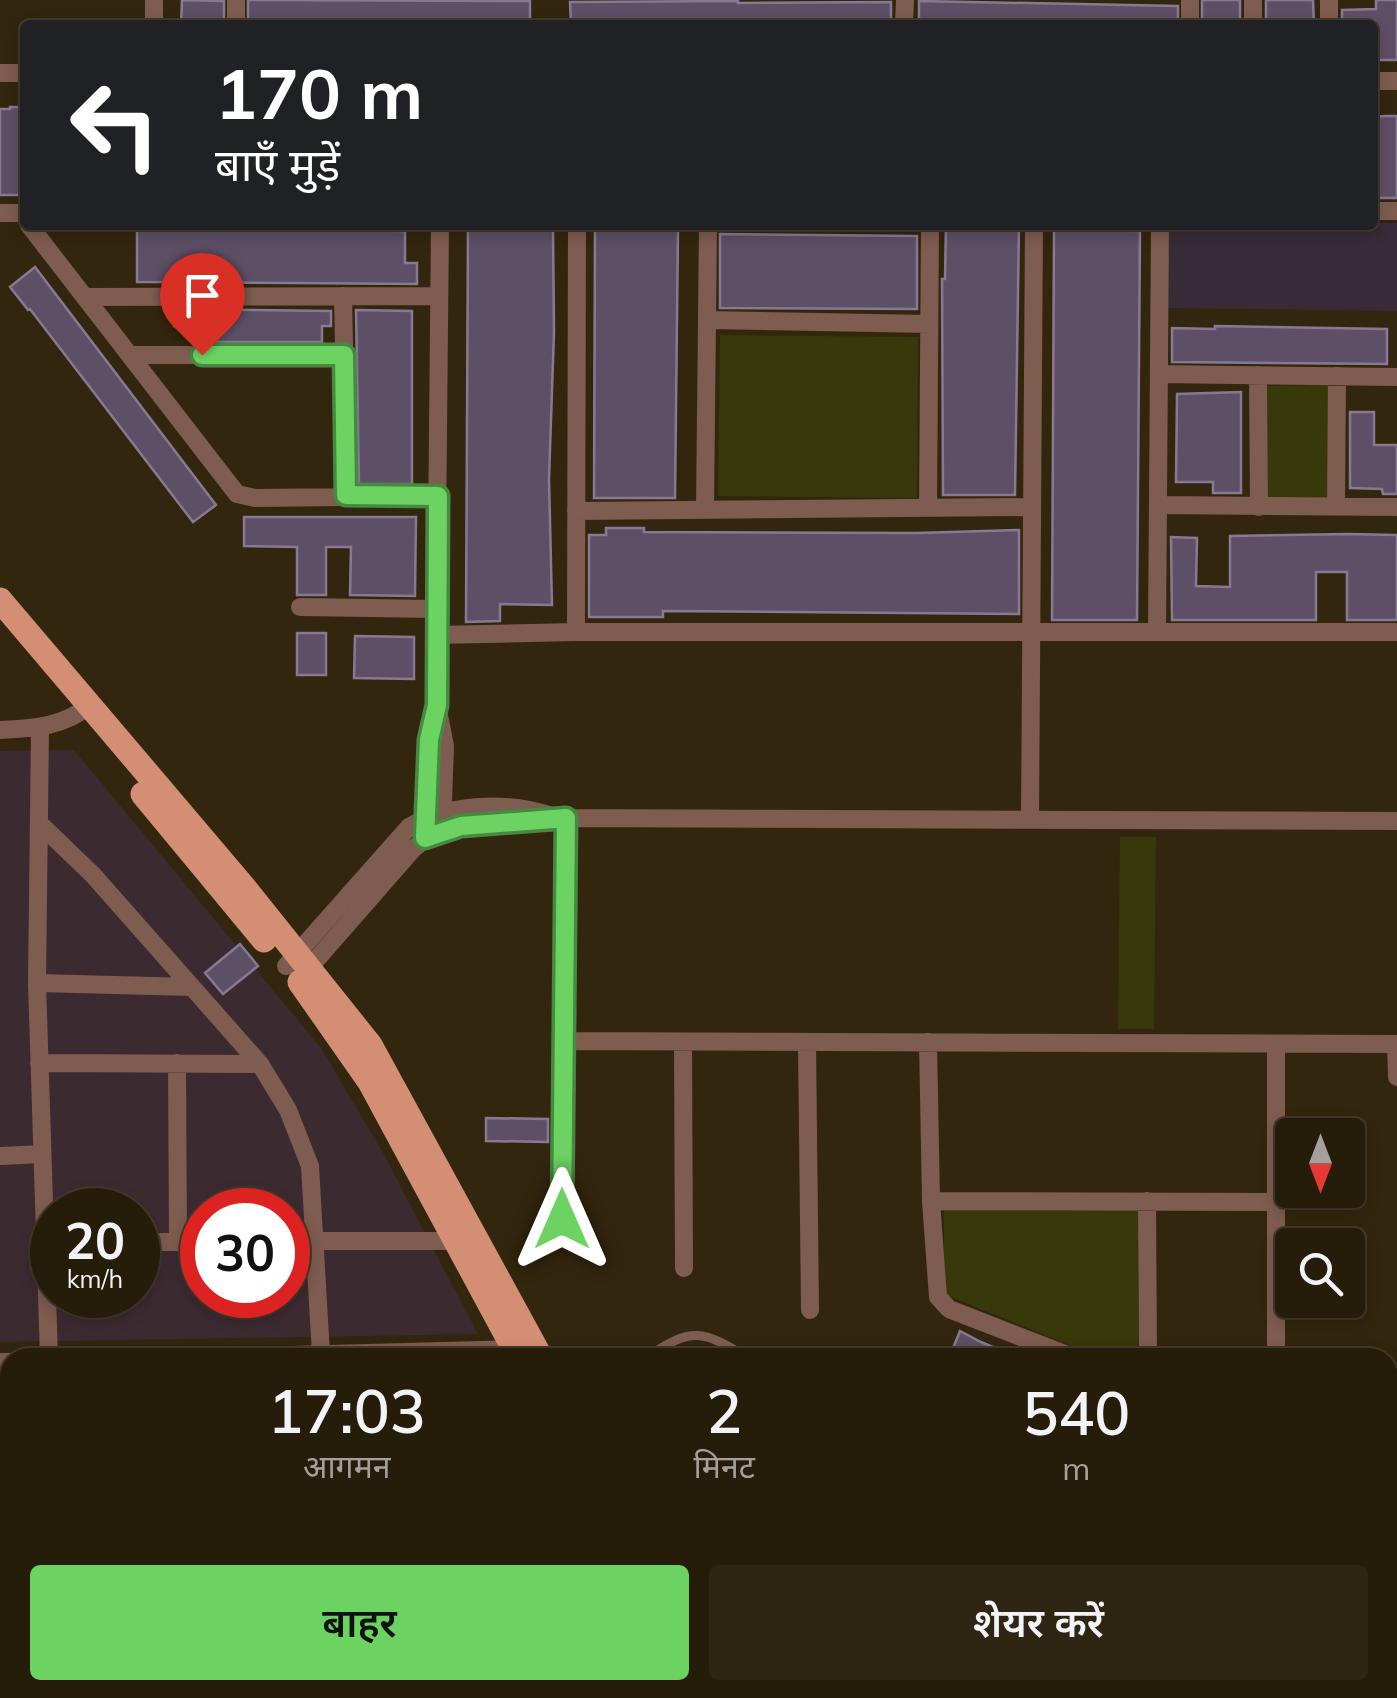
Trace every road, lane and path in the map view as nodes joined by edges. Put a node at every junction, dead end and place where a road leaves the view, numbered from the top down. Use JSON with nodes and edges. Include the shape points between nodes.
{"nodes":[{"id":1,"x":34,"y":230,"type":"edge"},
{"id":2,"x":440,"y":230,"type":"edge"},
{"id":3,"x":577,"y":230,"type":"edge"},
{"id":4,"x":708,"y":230,"type":"edge"},
{"id":5,"x":930,"y":230,"type":"edge"},
{"id":6,"x":1034,"y":230,"type":"edge"},
{"id":7,"x":1160,"y":230,"type":"edge"},
{"id":8,"x":86,"y":296,"type":"junction"},
{"id":9,"x":343,"y":296,"type":"junction"},
{"id":10,"x":439,"y":296,"type":"junction"},
{"id":11,"x":707,"y":320,"type":"junction"},
{"id":12,"x":930,"y":324,"type":"junction"},
{"id":13,"x":344,"y":355,"type":"junction"},
{"id":14,"x":132,"y":356,"type":"junction"},
{"id":15,"x":1160,"y":374,"type":"junction"},
{"id":16,"x":1258,"y":375,"type":"junction"},
{"id":17,"x":1338,"y":376,"type":"junction"},
{"id":18,"x":1397,"y":377,"type":"edge"},
{"id":19,"x":346,"y":495,"type":"junction"},
{"id":20,"x":438,"y":496,"type":"junction"},
{"id":21,"x":1158,"y":505,"type":"junction"},
{"id":22,"x":1032,"y":506,"type":"junction"},
{"id":23,"x":1258,"y":506,"type":"junction"},
{"id":24,"x":1336,"y":506,"type":"junction"},
{"id":25,"x":1397,"y":507,"type":"edge"},
{"id":26,"x":928,"y":508,"type":"junction"},
{"id":27,"x":704,"y":510,"type":"junction"},
{"id":28,"x":576,"y":511,"type":"junction"},
{"id":29,"x":0,"y":600,"type":"edge"},
{"id":30,"x":300,"y":607,"type":"dead end"},
{"id":31,"x":436,"y":609,"type":"junction"},
{"id":32,"x":0,"y":624,"type":"edge"},
{"id":33,"x":576,"y":632,"type":"junction"},
{"id":34,"x":1032,"y":632,"type":"junction"},
{"id":35,"x":1158,"y":632,"type":"junction"},
{"id":36,"x":1397,"y":632,"type":"edge"},
{"id":37,"x":436,"y":636,"type":"junction"},
{"id":38,"x":84,"y":711,"type":"junction"},
{"id":39,"x":40,"y":728,"type":"junction"},
{"id":40,"x":0,"y":730,"type":"edge"},
{"id":41,"x":561,"y":818,"type":"junction"},
{"id":42,"x":1030,"y":820,"type":"junction"},
{"id":43,"x":1397,"y":821,"type":"edge"},
{"id":44,"x":39,"y":823,"type":"junction"},
{"id":45,"x":434,"y":824,"type":"junction"},
{"id":46,"x":298,"y":967,"type":"junction"},
{"id":47,"x":37,"y":983,"type":"junction"},
{"id":48,"x":192,"y":987,"type":"junction"},
{"id":49,"x":562,"y":1041,"type":"junction"},
{"id":50,"x":683,"y":1042,"type":"junction"},
{"id":51,"x":807,"y":1042,"type":"junction"},
{"id":52,"x":928,"y":1042,"type":"junction"},
{"id":53,"x":1276,"y":1044,"type":"junction"},
{"id":54,"x":1397,"y":1044,"type":"edge"},
{"id":55,"x":39,"y":1063,"type":"junction"},
{"id":56,"x":177,"y":1063,"type":"junction"},
{"id":57,"x":260,"y":1064,"type":"junction"},
{"id":58,"x":1397,"y":1077,"type":"edge"},
{"id":59,"x":1276,"y":1118,"type":"edge"},
{"id":60,"x":42,"y":1154,"type":"junction"},
{"id":61,"x":0,"y":1156,"type":"edge"},
{"id":62,"x":45,"y":1188,"type":"edge"},
{"id":63,"x":931,"y":1201,"type":"junction"},
{"id":64,"x":1147,"y":1202,"type":"junction"},
{"id":65,"x":1275,"y":1202,"type":"edge"},
{"id":66,"x":1276,"y":1208,"type":"edge"},
{"id":67,"x":562,"y":1219,"type":"dead end"},
{"id":68,"x":310,"y":1241,"type":"edge"},
{"id":69,"x":315,"y":1241,"type":"junction"},
{"id":70,"x":456,"y":1241,"type":"junction"},
{"id":71,"x":160,"y":1242,"type":"edge"},
{"id":72,"x":178,"y":1242,"type":"joint"},
{"id":73,"x":684,"y":1268,"type":"dead end"},
{"id":74,"x":810,"y":1310,"type":"dead end"},
{"id":75,"x":48,"y":1318,"type":"edge"},
{"id":76,"x":48,"y":1348,"type":"edge"},
{"id":77,"x":321,"y":1348,"type":"edge"},
{"id":78,"x":524,"y":1348,"type":"edge"},
{"id":79,"x":524,"y":1348,"type":"edge"},
{"id":80,"x":663,"y":1348,"type":"edge"},
{"id":81,"x":731,"y":1348,"type":"edge"},
{"id":82,"x":1051,"y":1348,"type":"edge"},
{"id":83,"x":1148,"y":1348,"type":"edge"},
{"id":84,"x":1276,"y":1348,"type":"edge"}],
"edges":[{"from":1,"to":8,"type":"street"},
{"from":2,"to":10,"type":"street"},
{"from":3,"to":28,"type":"street"},
{"from":4,"to":11,"type":"street"},
{"from":5,"to":12,"type":"street"},
{"from":6,"to":22,"type":"street"},
{"from":7,"to":15,"type":"street"},
{"from":8,"to":9,"type":"street"},
{"from":8,"to":14,"type":"street"},
{"from":9,"to":10,"type":"street"},
{"from":9,"to":13,"type":"street"},
{"from":10,"to":20,"type":"street"},
{"from":11,"to":12,"type":"street"},
{"from":11,"to":27,"type":"street"},
{"from":12,"to":26,"type":"street"},
{"from":13,"to":14,"type":"street"},
{"from":13,"to":19,"type":"street"},
{"from":14,"to":19,"type":"street","via":[[237,494]]},
{"from":15,"to":16,"type":"street"},
{"from":15,"to":21,"type":"street"},
{"from":16,"to":17,"type":"street"},
{"from":16,"to":23,"type":"street"},
{"from":17,"to":18,"type":"street"},
{"from":17,"to":24,"type":"street"},
{"from":19,"to":20,"type":"street"},
{"from":20,"to":31,"type":"street"},
{"from":21,"to":23,"type":"street"},
{"from":21,"to":35,"type":"street"},
{"from":22,"to":26,"type":"street"},
{"from":22,"to":34,"type":"street"},
{"from":23,"to":24,"type":"street"},
{"from":24,"to":25,"type":"street"},
{"from":26,"to":27,"type":"street"},
{"from":27,"to":28,"type":"street"},
{"from":28,"to":33,"type":"street"},
{"from":29,"to":38,"type":"main road"},
{"from":30,"to":31,"type":"street"},
{"from":31,"to":37,"type":"street"},
{"from":32,"to":38,"type":"main road"},
{"from":33,"to":34,"type":"street"},
{"from":33,"to":37,"type":"street"},
{"from":34,"to":35,"type":"street"},
{"from":34,"to":42,"type":"street"},
{"from":35,"to":36,"type":"street"},
{"from":37,"to":45,"type":"street","via":[[437,705],[429,740]]},
{"from":38,"to":39,"type":"street"},
{"from":38,"to":46,"type":"main road"},
{"from":39,"to":40,"type":"street"},
{"from":39,"to":44,"type":"street"},
{"from":41,"to":42,"type":"street"},
{"from":41,"to":45,"type":"street"},
{"from":41,"to":49,"type":"street"},
{"from":42,"to":43,"type":"street"},
{"from":44,"to":47,"type":"street"},
{"from":44,"to":48,"type":"street"},
{"from":45,"to":46,"type":"street","via":[[409,827]]},
{"from":46,"to":70,"type":"main road"},
{"from":46,"to":78,"type":"main road","via":[[370,1045]]},
{"from":47,"to":48,"type":"street"},
{"from":47,"to":55,"type":"street"},
{"from":48,"to":57,"type":"street"},
{"from":49,"to":50,"type":"street"},
{"from":49,"to":67,"type":"street"},
{"from":50,"to":51,"type":"street"},
{"from":50,"to":73,"type":"street"},
{"from":51,"to":52,"type":"street"},
{"from":51,"to":74,"type":"street"},
{"from":52,"to":53,"type":"street"},
{"from":52,"to":63,"type":"street"},
{"from":53,"to":54,"type":"street"},
{"from":53,"to":59,"type":"street"},
{"from":54,"to":58,"type":"street"},
{"from":55,"to":56,"type":"street"},
{"from":55,"to":60,"type":"street"},
{"from":56,"to":57,"type":"street"},
{"from":56,"to":72,"type":"street"},
{"from":57,"to":69,"type":"street","via":[[305,1150]]},
{"from":60,"to":61,"type":"street"},
{"from":60,"to":62,"type":"street"},
{"from":63,"to":64,"type":"street"},
{"from":63,"to":82,"type":"street","via":[[943,1304]]},
{"from":64,"to":65,"type":"street"},
{"from":64,"to":83,"type":"street"},
{"from":66,"to":84,"type":"street"},
{"from":68,"to":69,"type":"street"},
{"from":69,"to":70,"type":"street"},
{"from":69,"to":77,"type":"street"},
{"from":70,"to":79,"type":"main road"},
{"from":71,"to":72,"type":"street"},
{"from":75,"to":76,"type":"street"},
{"from":80,"to":81,"type":"lane","via":[[686,1334]]}]}
